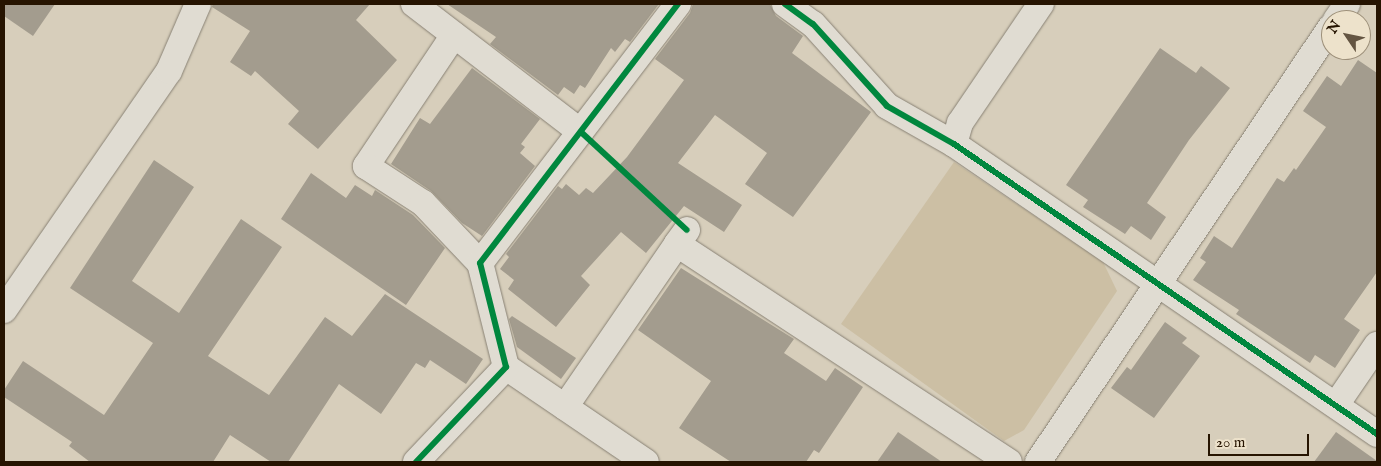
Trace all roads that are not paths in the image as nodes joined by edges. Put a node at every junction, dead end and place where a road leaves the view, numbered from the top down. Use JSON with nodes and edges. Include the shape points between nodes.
{"nodes":[{"id":1,"x":198,"y":4,"type":"edge"},
{"id":2,"x":414,"y":4,"type":"edge"},
{"id":3,"x":678,"y":4,"type":"edge"},
{"id":4,"x":785,"y":4,"type":"edge"},
{"id":5,"x":1041,"y":4,"type":"edge"},
{"id":6,"x":454,"y":35,"type":"junction"},
{"id":7,"x":1321,"y":42,"type":"edge"},
{"id":8,"x":581,"y":132,"type":"junction"},
{"id":9,"x":954,"y":144,"type":"junction"},
{"id":10,"x":480,"y":263,"type":"junction"},
{"id":11,"x":1158,"y":284,"type":"junction"},
{"id":12,"x":4,"y":310,"type":"edge"},
{"id":13,"x":1377,"y":344,"type":"edge"},
{"id":14,"x":506,"y":367,"type":"junction"},
{"id":15,"x":1336,"y":405,"type":"junction"},
{"id":16,"x":565,"y":407,"type":"junction"},
{"id":17,"x":1377,"y":434,"type":"edge"},
{"id":18,"x":416,"y":462,"type":"edge"},
{"id":19,"x":646,"y":462,"type":"edge"},
{"id":20,"x":1008,"y":462,"type":"edge"},
{"id":21,"x":1038,"y":462,"type":"edge"}],
"edges":[{"from":1,"to":12,"type":"street","via":[[169,71]]},
{"from":2,"to":6,"type":"street"},
{"from":3,"to":8,"type":"street"},
{"from":4,"to":9,"type":"street","via":[[813,24],[888,106]]},
{"from":5,"to":9,"type":"street","via":[[960,123]]},
{"from":6,"to":8,"type":"street"},
{"from":6,"to":10,"type":"street","via":[[366,166],[423,203]]},
{"from":7,"to":11,"type":"street"},
{"from":8,"to":10,"type":"street"},
{"from":9,"to":11,"type":"street"},
{"from":10,"to":14,"type":"street"},
{"from":11,"to":15,"type":"street"},
{"from":11,"to":21,"type":"street"},
{"from":13,"to":15,"type":"street"},
{"from":14,"to":16,"type":"street"},
{"from":14,"to":18,"type":"street"},
{"from":15,"to":17,"type":"street"},
{"from":16,"to":19,"type":"street"},
{"from":16,"to":20,"type":"street","via":[[682,237]]}]}
